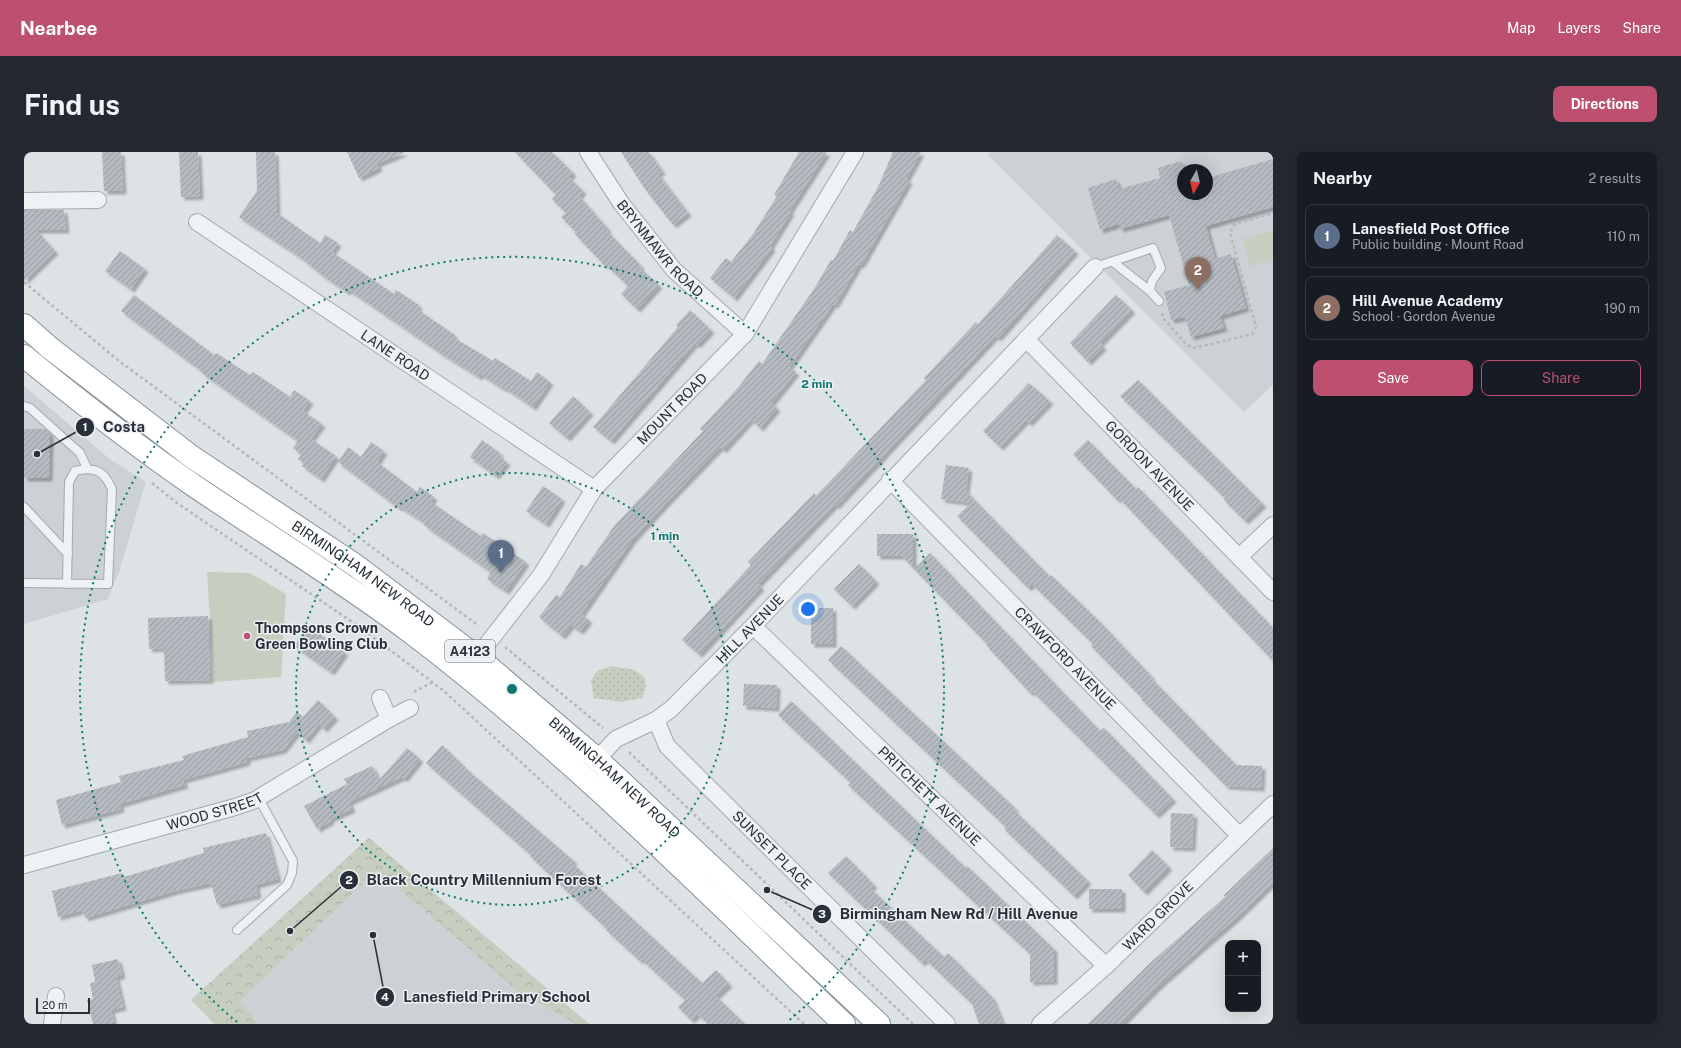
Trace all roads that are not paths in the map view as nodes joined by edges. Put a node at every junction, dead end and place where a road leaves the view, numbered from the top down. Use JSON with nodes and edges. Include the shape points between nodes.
{"nodes":[{"id":1,"x":588,"y":152,"type":"edge"},
{"id":2,"x":850,"y":155,"type":"edge"},
{"id":3,"x":98,"y":200,"type":"dead end"},
{"id":4,"x":24,"y":201,"type":"edge"},
{"id":5,"x":197,"y":222,"type":"dead end"},
{"id":6,"x":1113,"y":262,"type":"junction"},
{"id":7,"x":1095,"y":267,"type":"joint"},
{"id":8,"x":1150,"y":291,"type":"junction"},
{"id":9,"x":1159,"y":301,"type":"road end"},
{"id":10,"x":24,"y":325,"type":"edge"},
{"id":11,"x":745,"y":334,"type":"junction"},
{"id":12,"x":1026,"y":339,"type":"junction"},
{"id":13,"x":24,"y":356,"type":"edge"},
{"id":14,"x":24,"y":406,"type":"edge"},
{"id":15,"x":87,"y":468,"type":"junction"},
{"id":16,"x":890,"y":480,"type":"junction"},
{"id":17,"x":594,"y":489,"type":"junction"},
{"id":18,"x":24,"y":506,"type":"edge"},
{"id":19,"x":1273,"y":525,"type":"edge"},
{"id":20,"x":68,"y":554,"type":"junction"},
{"id":21,"x":1239,"y":557,"type":"junction"},
{"id":22,"x":24,"y":583,"type":"edge"},
{"id":23,"x":67,"y":584,"type":"junction"},
{"id":24,"x":1273,"y":592,"type":"edge"},
{"id":25,"x":753,"y":626,"type":"junction"},
{"id":26,"x":477,"y":657,"type":"junction"},
{"id":27,"x":463,"y":674,"type":"junction"},
{"id":28,"x":380,"y":698,"type":"dead end"},
{"id":29,"x":410,"y":708,"type":"dead end"},
{"id":30,"x":389,"y":719,"type":"junction"},
{"id":31,"x":656,"y":720,"type":"junction"},
{"id":32,"x":597,"y":759,"type":"junction"},
{"id":33,"x":258,"y":797,"type":"junction"},
{"id":34,"x":1273,"y":804,"type":"edge"},
{"id":35,"x":1240,"y":836,"type":"junction"},
{"id":36,"x":24,"y":865,"type":"edge"},
{"id":37,"x":237,"y":930,"type":"dead end"},
{"id":38,"x":1106,"y":966,"type":"junction"},
{"id":39,"x":56,"y":996,"type":"dead end"},
{"id":40,"x":52,"y":1024,"type":"edge"},
{"id":41,"x":844,"y":1024,"type":"edge"},
{"id":42,"x":879,"y":1024,"type":"edge"},
{"id":43,"x":947,"y":1024,"type":"edge"},
{"id":44,"x":1040,"y":1024,"type":"edge"}],
"edges":[{"from":1,"to":11,"type":"street","name":"BRYNMAWR ROAD","via":[[621,203],[674,270]]},
{"from":2,"to":11,"type":"street","name":"MOUNT ROAD"},
{"from":3,"to":4,"type":"street"},
{"from":5,"to":17,"type":"street","name":"LANE ROAD"},
{"from":6,"to":7,"type":"lane"},
{"from":6,"to":8,"type":"lane"},
{"from":6,"to":8,"type":"lane","via":[[1154,248],[1160,268],[1152,281]]},
{"from":7,"to":12,"type":"street","name":"HILL AVENUE"},
{"from":8,"to":9,"type":"lane"},
{"from":10,"to":26,"type":"highway","name":"BIRMINGHAM NEW ROAD","number":"A4123","via":[[50,348],[192,456],[355,565]]},
{"from":11,"to":17,"type":"street","name":"MOUNT ROAD"},
{"from":12,"to":16,"type":"street","name":"HILL AVENUE"},
{"from":12,"to":21,"type":"street","name":"GORDON AVENUE"},
{"from":13,"to":27,"type":"highway","name":"BIRMINGHAM NEW ROAD","number":"A4123","via":[[147,452],[402,626]]},
{"from":14,"to":15,"type":"lane","via":[[30,408],[80,452]]},
{"from":15,"to":20,"type":"lane","via":[[75,471],[69,482]]},
{"from":15,"to":23,"type":"lane","via":[[97,470],[107,478],[112,489],[108,584]]},
{"from":16,"to":25,"type":"street","name":"HILL AVENUE"},
{"from":16,"to":35,"type":"street","name":"CRAWFORD AVENUE"},
{"from":17,"to":26,"type":"street","name":"MOUNT ROAD","via":[[541,575]]},
{"from":18,"to":20,"type":"lane"},
{"from":19,"to":21,"type":"street"},
{"from":20,"to":23,"type":"lane"},
{"from":21,"to":24,"type":"street","name":"GORDON AVENUE"},
{"from":22,"to":23,"type":"lane"},
{"from":25,"to":31,"type":"street","name":"HILL AVENUE","via":[[671,709]]},
{"from":25,"to":38,"type":"street","name":"PRITCHETT AVENUE"},
{"from":26,"to":27,"type":"highway"},
{"from":26,"to":32,"type":"highway","name":"BIRMINGHAM NEW ROAD","number":"A4123"},
{"from":27,"to":41,"type":"highway","name":"BIRMINGHAM NEW ROAD","number":"A4123","via":[[583,775]]},
{"from":28,"to":30,"type":"street"},
{"from":29,"to":30,"type":"street","name":"WOOD STREET"},
{"from":30,"to":33,"type":"street","name":"WOOD STREET"},
{"from":31,"to":32,"type":"street","name":"HILL AVENUE","via":[[616,739]]},
{"from":31,"to":43,"type":"street","name":"SUNSET PLACE","via":[[667,746]]},
{"from":32,"to":42,"type":"highway","name":"BIRMINGHAM NEW ROAD","number":"A4123"},
{"from":33,"to":36,"type":"street","name":"WOOD STREET","via":[[219,813]]},
{"from":33,"to":37,"type":"lane","via":[[293,861],[292,873],[287,885]]},
{"from":34,"to":35,"type":"street","name":"WARD GROVE"},
{"from":35,"to":38,"type":"street","name":"WARD GROVE"},
{"from":38,"to":44,"type":"street","name":"WARD GROVE"},
{"from":39,"to":40,"type":"street"}]}
